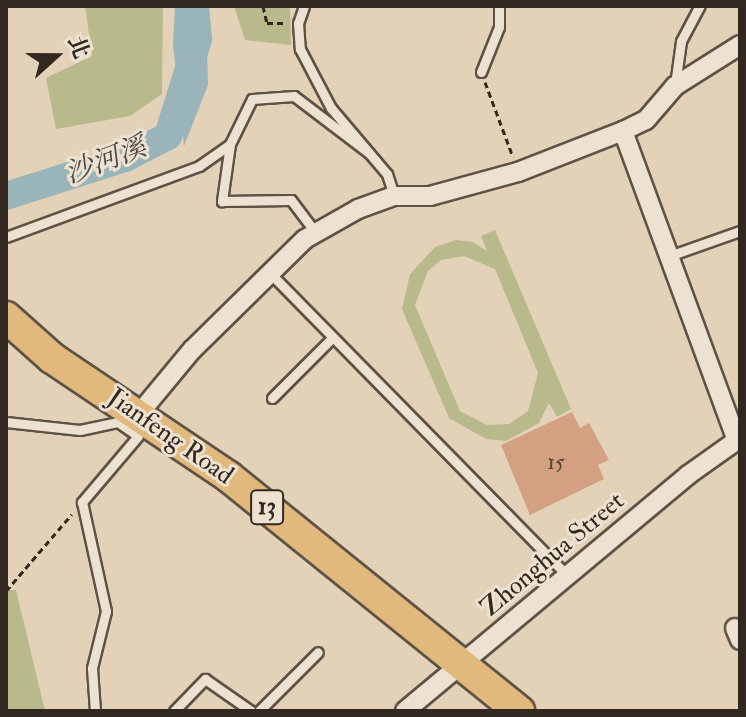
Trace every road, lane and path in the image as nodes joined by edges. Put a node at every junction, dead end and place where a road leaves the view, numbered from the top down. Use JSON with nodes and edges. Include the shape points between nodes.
{"nodes":[{"id":1,"x":263,"y":6,"type":"edge"},
{"id":2,"x":304,"y":6,"type":"edge"},
{"id":3,"x":499,"y":6,"type":"edge"},
{"id":4,"x":700,"y":6,"type":"edge"},
{"id":5,"x":298,"y":23,"type":"junction"},
{"id":6,"x":740,"y":45,"type":"edge"},
{"id":7,"x":481,"y":72,"type":"joint"},
{"id":8,"x":675,"y":86,"type":"junction"},
{"id":9,"x":623,"y":131,"type":"junction"},
{"id":10,"x":230,"y":144,"type":"junction"},
{"id":11,"x":369,"y":153,"type":"junction"},
{"id":12,"x":518,"y":172,"type":"junction"},
{"id":13,"x":394,"y":196,"type":"junction"},
{"id":14,"x":740,"y":231,"type":"edge"},
{"id":15,"x":316,"y":233,"type":"junction"},
{"id":16,"x":6,"y":237,"type":"edge"},
{"id":17,"x":669,"y":256,"type":"junction"},
{"id":18,"x":269,"y":272,"type":"junction"},
{"id":19,"x":6,"y":317,"type":"edge"},
{"id":20,"x":332,"y":338,"type":"junction"},
{"id":21,"x":6,"y":345,"type":"edge"},
{"id":22,"x":272,"y":398,"type":"dead end"},
{"id":23,"x":134,"y":419,"type":"junction"},
{"id":24,"x":6,"y":422,"type":"edge"},
{"id":25,"x":739,"y":441,"type":"edge"},
{"id":26,"x":82,"y":502,"type":"junction"},
{"id":27,"x":568,"y":576,"type":"junction"},
{"id":28,"x":6,"y":591,"type":"edge"},
{"id":29,"x":318,"y":652,"type":"dead end"},
{"id":30,"x":457,"y":671,"type":"junction"},
{"id":31,"x":95,"y":711,"type":"edge"},
{"id":32,"x":174,"y":711,"type":"edge"},
{"id":33,"x":251,"y":711,"type":"edge"},
{"id":34,"x":259,"y":711,"type":"edge"},
{"id":35,"x":405,"y":711,"type":"edge"},
{"id":36,"x":494,"y":711,"type":"edge"},
{"id":37,"x":519,"y":711,"type":"edge"}],
"edges":[{"from":1,"to":5,"type":"path","via":[[267,23]]},
{"from":2,"to":5,"type":"lane"},
{"from":3,"to":7,"type":"lane","via":[[499,27]]},
{"from":4,"to":8,"type":"lane","via":[[681,41]]},
{"from":5,"to":11,"type":"lane","via":[[300,49],[331,108]]},
{"from":6,"to":8,"type":"street"},
{"from":7,"to":12,"type":"path"},
{"from":8,"to":9,"type":"street","via":[[646,120]]},
{"from":9,"to":12,"type":"street"},
{"from":9,"to":17,"type":"street"},
{"from":10,"to":11,"type":"lane","via":[[252,99],[294,96]]},
{"from":10,"to":15,"type":"lane","via":[[222,201],[291,200]]},
{"from":10,"to":16,"type":"lane","via":[[186,171]]},
{"from":11,"to":13,"type":"lane","via":[[387,174]]},
{"from":12,"to":13,"type":"street","via":[[430,196]]},
{"from":13,"to":15,"type":"street"},
{"from":14,"to":17,"type":"lane"},
{"from":15,"to":18,"type":"street"},
{"from":17,"to":25,"type":"street"},
{"from":18,"to":20,"type":"lane"},
{"from":18,"to":23,"type":"street"},
{"from":19,"to":23,"type":"main road","name":"Jianfeng Road","number":"13"},
{"from":20,"to":22,"type":"lane"},
{"from":20,"to":27,"type":"lane"},
{"from":21,"to":23,"type":"main road","name":"Jianfeng Road","number":"13","via":[[37,371]]},
{"from":23,"to":24,"type":"lane","via":[[80,430]]},
{"from":23,"to":26,"type":"lane","via":[[138,436]]},
{"from":23,"to":30,"type":"main road","name":"Jianfeng Road","number":"13","via":[[229,477]]},
{"from":25,"to":27,"type":"street","name":"Zhonghua Street"},
{"from":26,"to":28,"type":"path"},
{"from":26,"to":31,"type":"lane","via":[[106,611],[92,668]]},
{"from":27,"to":30,"type":"street","name":"Zhonghua Street"},
{"from":29,"to":34,"type":"lane"},
{"from":30,"to":35,"type":"street","name":"Zhonghua Street"},
{"from":30,"to":36,"type":"main road","name":"Jianfeng Road","number":"13"},
{"from":30,"to":37,"type":"main road","name":"Jianfeng Road","number":"13"},
{"from":32,"to":33,"type":"lane","via":[[205,679]]}]}
